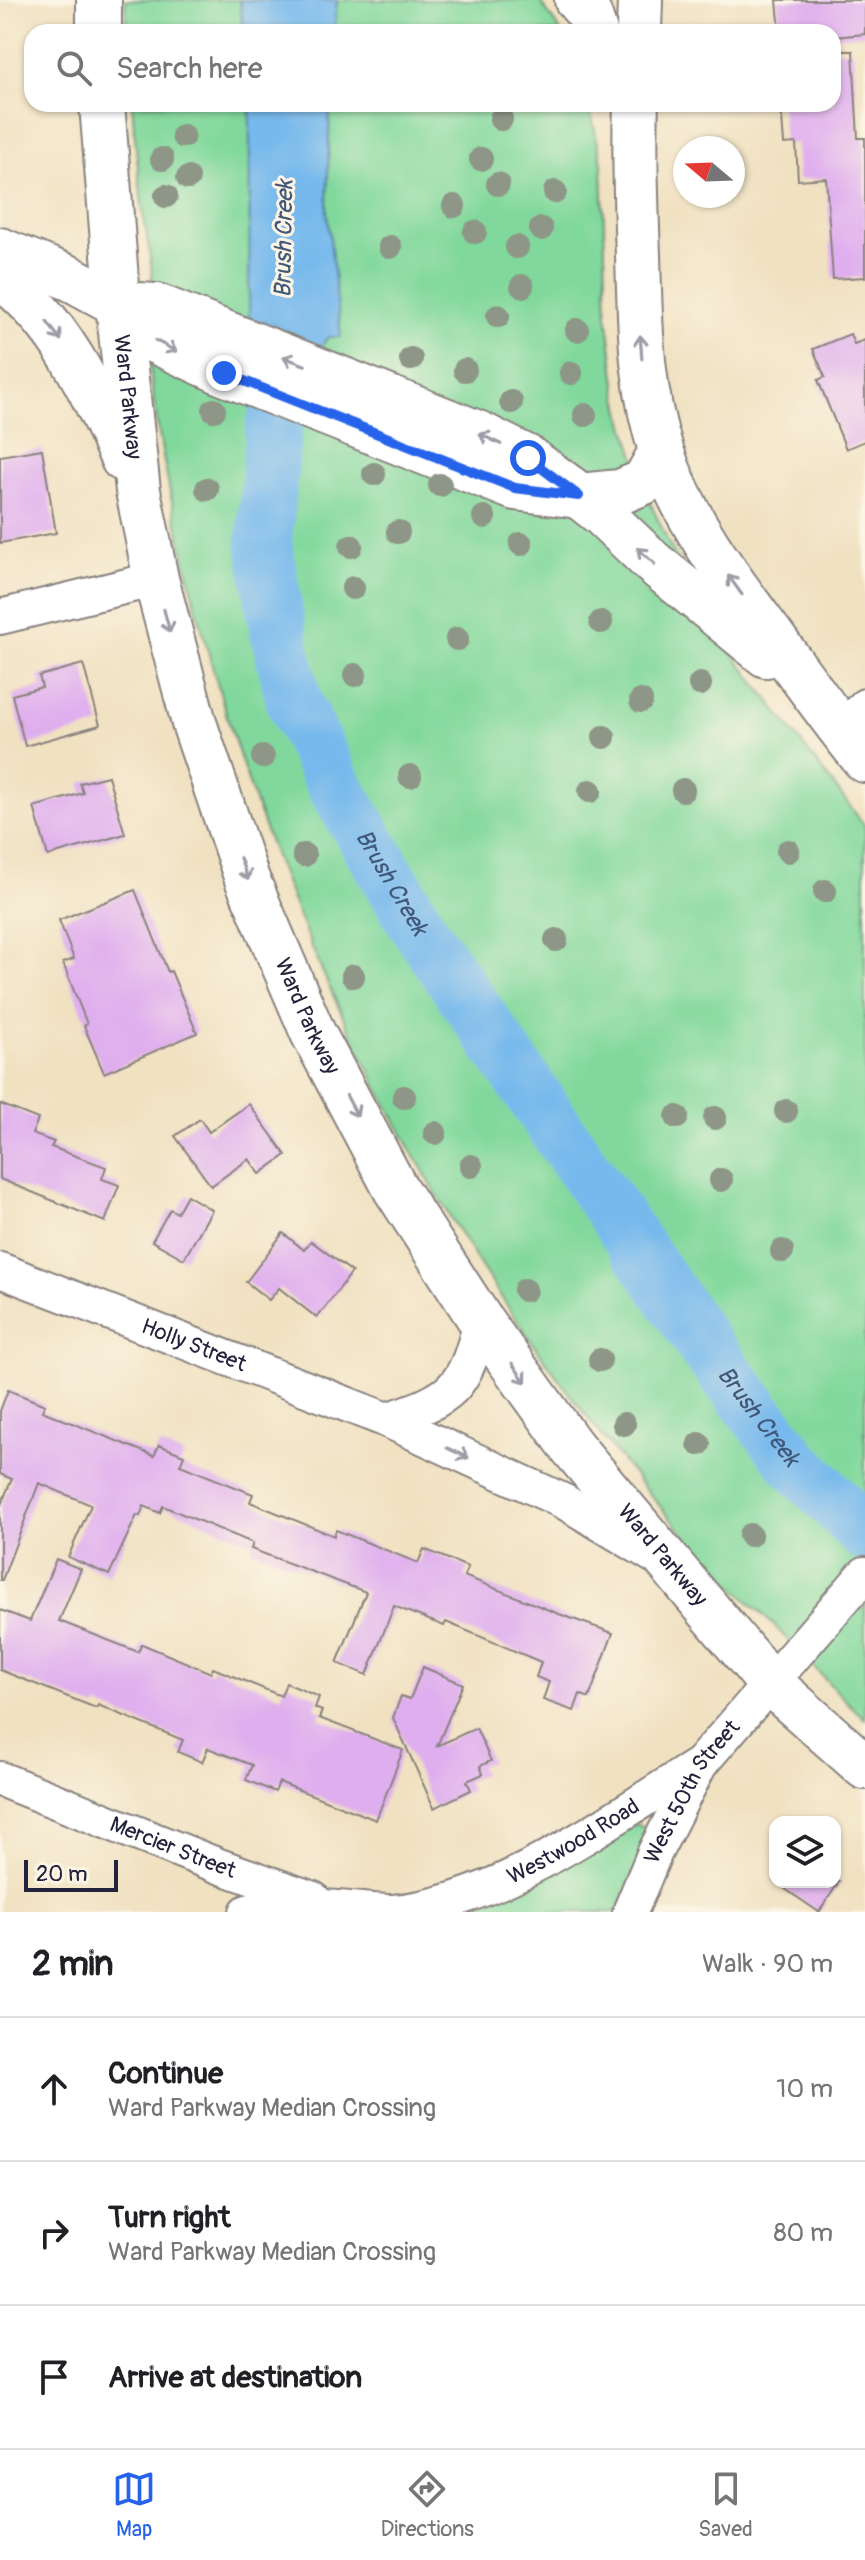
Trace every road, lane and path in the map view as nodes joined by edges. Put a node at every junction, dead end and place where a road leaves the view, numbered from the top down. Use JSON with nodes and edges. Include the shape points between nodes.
{"nodes":[{"id":1,"x":99,"y":0,"type":"edge"},
{"id":2,"x":577,"y":0,"type":"edge"},
{"id":3,"x":640,"y":0,"type":"edge"},
{"id":4,"x":99,"y":24,"type":"edge"},
{"id":5,"x":592,"y":24,"type":"edge"},
{"id":6,"x":639,"y":24,"type":"edge"},
{"id":7,"x":103,"y":112,"type":"edge"},
{"id":8,"x":635,"y":124,"type":"edge"},
{"id":9,"x":0,"y":250,"type":"edge"},
{"id":10,"x":0,"y":276,"type":"edge"},
{"id":11,"x":118,"y":304,"type":"junction"},
{"id":12,"x":661,"y":452,"type":"junction"},
{"id":13,"x":138,"y":491,"type":"junction"},
{"id":14,"x":579,"y":496,"type":"junction"},
{"id":15,"x":156,"y":579,"type":"junction"},
{"id":16,"x":0,"y":617,"type":"edge"},
{"id":17,"x":814,"y":695,"type":"junction"},
{"id":18,"x":857,"y":732,"type":"edge"},
{"id":19,"x":0,"y":1270,"type":"edge"},
{"id":20,"x":481,"y":1321,"type":"junction"},
{"id":21,"x":387,"y":1420,"type":"junction"},
{"id":22,"x":665,"y":1556,"type":"junction"},
{"id":23,"x":865,"y":1574,"type":"edge"},
{"id":24,"x":769,"y":1682,"type":"junction"},
{"id":25,"x":700,"y":1764,"type":"junction"},
{"id":26,"x":865,"y":1767,"type":"edge"},
{"id":27,"x":0,"y":1779,"type":"edge"},
{"id":28,"x":343,"y":1910,"type":"edge"},
{"id":29,"x":247,"y":1912,"type":"edge"},
{"id":30,"x":630,"y":1912,"type":"edge"}],
"edges":[{"from":1,"to":4,"type":"main road"},
{"from":2,"to":5,"type":"main road"},
{"from":3,"to":6,"type":"main road"},
{"from":7,"to":11,"type":"main road","name":"Ward Parkway"},
{"from":12,"to":8,"type":"main road","one_way":true,"via":[[644,387],[640,338]]},
{"from":9,"to":11,"type":"main road"},
{"from":10,"to":13,"type":"main road","one_way":true,"via":[[24,295],[71,355]]},
{"from":11,"to":13,"type":"main road","name":"Ward Parkway"},
{"from":11,"to":14,"type":"main road","via":[[157,342],[226,354],[356,405],[515,488]]},
{"from":12,"to":14,"type":"main road","via":[[644,482],[620,492]]},
{"from":17,"to":12,"type":"main road","one_way":true,"via":[[722,568],[678,496]]},
{"from":13,"to":15,"type":"main road","name":"Ward Parkway"},
{"from":17,"to":14,"type":"main road","one_way":true},
{"from":15,"to":16,"type":"street"},
{"from":15,"to":20,"type":"main road","name":"Ward Parkway","one_way":true,"via":[[194,723],[247,879],[313,1033],[395,1188]]},
{"from":17,"to":18,"type":"main road"},
{"from":19,"to":21,"type":"street","name":"Holly Street"},
{"from":20,"to":21,"type":"street","via":[[471,1361],[456,1386],[432,1405]]},
{"from":20,"to":22,"type":"main road","name":"Ward Parkway","one_way":true,"via":[[572,1447]]},
{"from":21,"to":22,"type":"street","name":"Holly Street","one_way":true,"via":[[565,1502],[654,1556]]},
{"from":22,"to":24,"type":"main road","name":"Ward Parkway"},
{"from":23,"to":24,"type":"street","name":"West 50th Street"},
{"from":24,"to":25,"type":"street","name":"West 50th Street"},
{"from":24,"to":26,"type":"main road","name":"Ward Parkway"},
{"from":25,"to":28,"type":"street","name":"Westwood Road","via":[[546,1859],[444,1904],[391,1912]]},
{"from":25,"to":30,"type":"street","name":"West 50th Street"},
{"from":27,"to":28,"type":"street","name":"Mercier Street"},
{"from":28,"to":29,"type":"street","name":"Westwood Road","via":[[264,1907]]}]}
